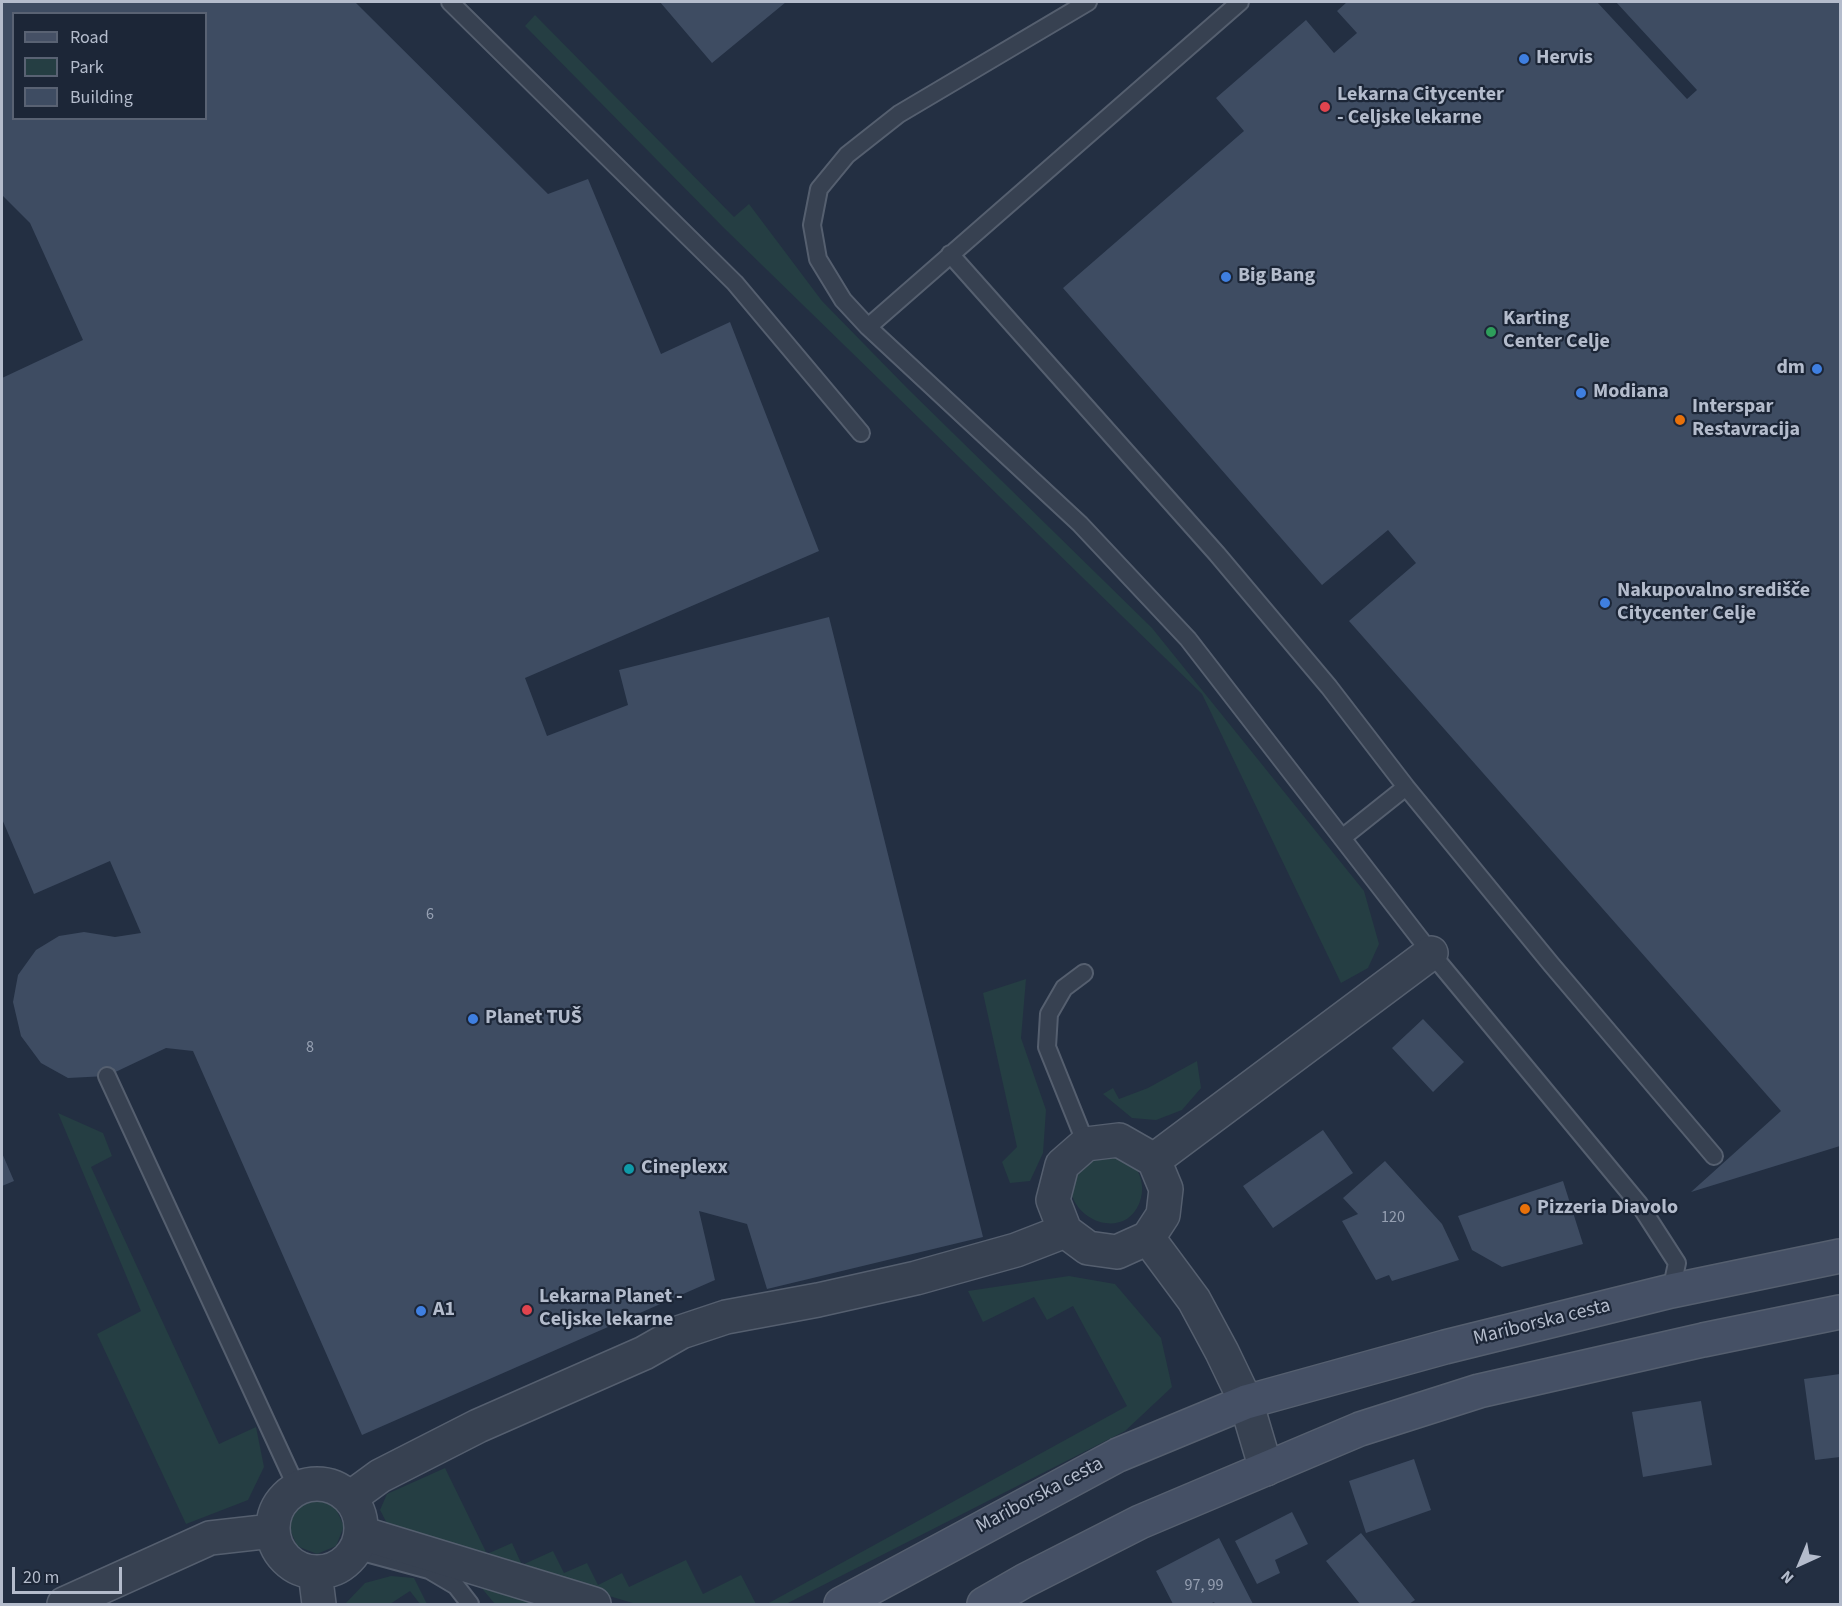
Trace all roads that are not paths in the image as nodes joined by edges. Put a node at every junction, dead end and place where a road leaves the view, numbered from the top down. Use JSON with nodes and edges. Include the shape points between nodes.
{"nodes":[{"id":1,"x":450,"y":2,"type":"edge"},
{"id":2,"x":1088,"y":2,"type":"edge"},
{"id":3,"x":1240,"y":2,"type":"edge"},
{"id":4,"x":951,"y":254,"type":"junction"},
{"id":5,"x":868,"y":327,"type":"junction"},
{"id":6,"x":861,"y":434,"type":"dead end"},
{"id":7,"x":1406,"y":787,"type":"junction"},
{"id":8,"x":1342,"y":838,"type":"junction"},
{"id":9,"x":1431,"y":953,"type":"junction"},
{"id":10,"x":1084,"y":973,"type":"dead end"},
{"id":11,"x":107,"y":1076,"type":"dead end"},
{"id":12,"x":1086,"y":1144,"type":"junction"},
{"id":13,"x":1714,"y":1156,"type":"dead end"},
{"id":14,"x":1154,"y":1160,"type":"junction"},
{"id":15,"x":1065,"y":1231,"type":"junction"},
{"id":16,"x":1148,"y":1238,"type":"junction"},
{"id":17,"x":1840,"y":1256,"type":"edge"},
{"id":18,"x":1671,"y":1291,"type":"junction"},
{"id":19,"x":1840,"y":1312,"type":"edge"},
{"id":20,"x":1246,"y":1402,"type":"junction"},
{"id":21,"x":1266,"y":1469,"type":"junction"},
{"id":22,"x":297,"y":1488,"type":"junction"},
{"id":23,"x":350,"y":1498,"type":"junction"},
{"id":24,"x":272,"y":1531,"type":"junction"},
{"id":25,"x":358,"y":1542,"type":"junction"},
{"id":26,"x":315,"y":1572,"type":"junction"},
{"id":27,"x":64,"y":1605,"type":"edge"},
{"id":28,"x":319,"y":1605,"type":"edge"},
{"id":29,"x":470,"y":1605,"type":"edge"},
{"id":30,"x":594,"y":1605,"type":"edge"},
{"id":31,"x":842,"y":1605,"type":"edge"},
{"id":32,"x":984,"y":1605,"type":"edge"}],
"edges":[{"from":1,"to":6,"type":"lane","via":[[735,283]]},
{"from":2,"to":5,"type":"lane","via":[[899,114],[847,155],[819,189],[812,225],[818,259],[843,300]]},
{"from":3,"to":4,"type":"lane"},
{"from":4,"to":5,"type":"lane"},
{"from":4,"to":7,"type":"lane","via":[[1217,554],[1329,687]]},
{"from":5,"to":8,"type":"lane","via":[[1080,524],[1188,639]]},
{"from":7,"to":8,"type":"lane"},
{"from":7,"to":13,"type":"lane"},
{"from":8,"to":9,"type":"lane"},
{"from":9,"to":14,"type":"street"},
{"from":9,"to":18,"type":"lane","via":[[1639,1204],[1677,1263]]},
{"from":10,"to":12,"type":"lane","via":[[1064,988],[1049,1014],[1047,1047]]},
{"from":11,"to":22,"type":"lane"},
{"from":12,"to":14,"type":"street","via":[[1119,1140]]},
{"from":12,"to":15,"type":"street","via":[[1062,1165],[1053,1200]]},
{"from":14,"to":16,"type":"street","via":[[1166,1189],[1163,1215]]},
{"from":15,"to":16,"type":"street","via":[[1088,1248],[1117,1252]]},
{"from":15,"to":23,"type":"street","via":[[1016,1250],[916,1278],[726,1317],[681,1332],[644,1353],[468,1431],[380,1476]]},
{"from":16,"to":20,"type":"street","via":[[1194,1300]]},
{"from":17,"to":18,"type":"main road","name":"Mariborska cesta"},
{"from":18,"to":20,"type":"main road","name":"Mariborska cesta"},
{"from":19,"to":21,"type":"main road","via":[[1479,1391],[1360,1430]]},
{"from":20,"to":21,"type":"street"},
{"from":20,"to":31,"type":"main road","name":"Mariborska cesta","via":[[1118,1455]]},
{"from":21,"to":32,"type":"main road","via":[[1140,1522]]},
{"from":22,"to":23,"type":"street","via":[[315,1483],[333,1486]]},
{"from":22,"to":24,"type":"street","via":[[279,1505]]},
{"from":23,"to":25,"type":"street","via":[[360,1518]]},
{"from":24,"to":26,"type":"street","via":[[279,1551],[294,1566]]},
{"from":24,"to":27,"type":"street","via":[[210,1538]]},
{"from":25,"to":26,"type":"street","via":[[338,1567]]},
{"from":25,"to":29,"type":"lane","via":[[429,1570],[456,1586]]},
{"from":25,"to":30,"type":"street"},
{"from":26,"to":28,"type":"street"}]}
